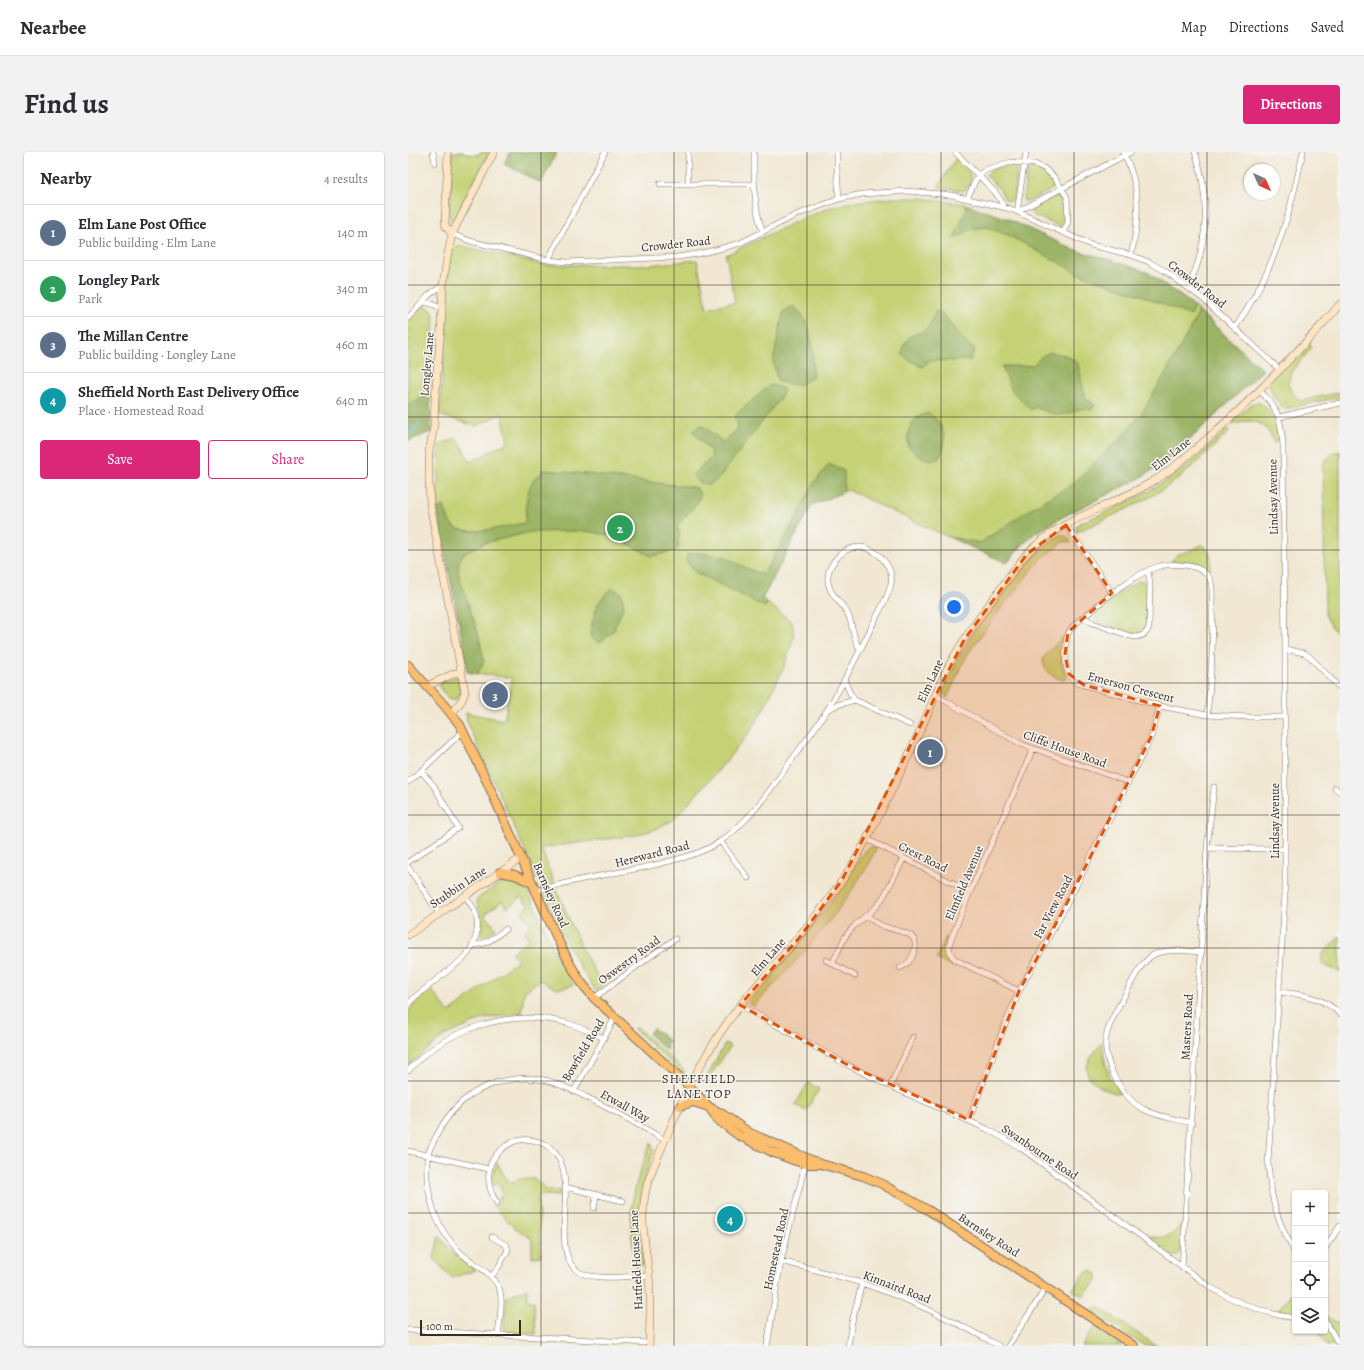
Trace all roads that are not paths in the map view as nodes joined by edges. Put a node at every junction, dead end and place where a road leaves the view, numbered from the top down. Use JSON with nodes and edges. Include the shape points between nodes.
{"nodes":[{"id":1,"x":433,"y":152,"type":"edge"},
{"id":2,"x":448,"y":152,"type":"edge"},
{"id":3,"x":494,"y":152,"type":"edge"},
{"id":4,"x":604,"y":152,"type":"edge"},
{"id":5,"x":688,"y":152,"type":"edge"},
{"id":6,"x":754,"y":152,"type":"edge"},
{"id":7,"x":838,"y":152,"type":"edge"},
{"id":8,"x":955,"y":152,"type":"edge"},
{"id":9,"x":1026,"y":152,"type":"edge"},
{"id":10,"x":1131,"y":152,"type":"edge"},
{"id":11,"x":1195,"y":152,"type":"edge"},
{"id":12,"x":1303,"y":152,"type":"edge"},
{"id":13,"x":1124,"y":154,"type":"edge"},
{"id":14,"x":1024,"y":162,"type":"junction"},
{"id":15,"x":435,"y":163,"type":"dead end"},
{"id":16,"x":978,"y":175,"type":"junction"},
{"id":17,"x":688,"y":183,"type":"junction"},
{"id":18,"x":660,"y":184,"type":"dead end"},
{"id":19,"x":754,"y":184,"type":"junction"},
{"id":20,"x":1062,"y":188,"type":"junction"},
{"id":21,"x":839,"y":199,"type":"junction"},
{"id":22,"x":967,"y":199,"type":"junction"},
{"id":23,"x":1004,"y":207,"type":"junction"},
{"id":24,"x":1017,"y":212,"type":"junction"},
{"id":25,"x":763,"y":232,"type":"junction"},
{"id":26,"x":1063,"y":233,"type":"junction"},
{"id":27,"x":452,"y":234,"type":"junction"},
{"id":28,"x":1131,"y":255,"type":"junction"},
{"id":29,"x":548,"y":260,"type":"junction"},
{"id":30,"x":443,"y":285,"type":"junction"},
{"id":31,"x":1188,"y":287,"type":"junction"},
{"id":32,"x":423,"y":302,"type":"junction"},
{"id":33,"x":1340,"y":304,"type":"edge"},
{"id":34,"x":443,"y":309,"type":"junction"},
{"id":35,"x":408,"y":318,"type":"edge"},
{"id":36,"x":1235,"y":328,"type":"junction"},
{"id":37,"x":1280,"y":370,"type":"junction"},
{"id":38,"x":1260,"y":391,"type":"junction"},
{"id":39,"x":1340,"y":403,"type":"edge"},
{"id":40,"x":1279,"y":417,"type":"junction"},
{"id":41,"x":1066,"y":525,"type":"junction"},
{"id":42,"x":1148,"y":571,"type":"junction"},
{"id":43,"x":1112,"y":593,"type":"junction"},
{"id":44,"x":1083,"y":617,"type":"junction"},
{"id":45,"x":860,"y":649,"type":"junction"},
{"id":46,"x":1285,"y":649,"type":"junction"},
{"id":47,"x":408,"y":665,"type":"edge"},
{"id":48,"x":460,"y":673,"type":"junction"},
{"id":49,"x":844,"y":680,"type":"junction"},
{"id":50,"x":427,"y":686,"type":"junction"},
{"id":51,"x":1340,"y":688,"type":"edge"},
{"id":52,"x":935,"y":695,"type":"junction"},
{"id":53,"x":855,"y":700,"type":"junction"},
{"id":54,"x":1160,"y":706,"type":"junction"},
{"id":55,"x":828,"y":709,"type":"junction"},
{"id":56,"x":451,"y":714,"type":"junction"},
{"id":57,"x":1207,"y":715,"type":"junction"},
{"id":58,"x":1285,"y":717,"type":"junction"},
{"id":59,"x":910,"y":725,"type":"dead end"},
{"id":60,"x":463,"y":731,"type":"junction"},
{"id":61,"x":1033,"y":749,"type":"junction"},
{"id":62,"x":421,"y":771,"type":"junction"},
{"id":63,"x":408,"y":782,"type":"edge"},
{"id":64,"x":1128,"y":782,"type":"junction"},
{"id":65,"x":1214,"y":787,"type":"dead end"},
{"id":66,"x":867,"y":840,"type":"junction"},
{"id":67,"x":720,"y":842,"type":"junction"},
{"id":68,"x":1207,"y":848,"type":"junction"},
{"id":69,"x":1285,"y":849,"type":"junction"},
{"id":70,"x":521,"y":858,"type":"junction"},
{"id":71,"x":904,"y":858,"type":"junction"},
{"id":72,"x":408,"y":862,"type":"edge"},
{"id":73,"x":408,"y":867,"type":"edge"},
{"id":74,"x":500,"y":872,"type":"junction"},
{"id":75,"x":748,"y":878,"type":"dead end"},
{"id":76,"x":532,"y":883,"type":"junction"},
{"id":77,"x":536,"y":891,"type":"junction"},
{"id":78,"x":970,"y":892,"type":"junction"},
{"id":79,"x":465,"y":895,"type":"junction"},
{"id":80,"x":440,"y":913,"type":"junction"},
{"id":81,"x":867,"y":915,"type":"junction"},
{"id":82,"x":506,"y":929,"type":"dead end"},
{"id":83,"x":408,"y":935,"type":"edge"},
{"id":84,"x":676,"y":939,"type":"dead end"},
{"id":85,"x":474,"y":944,"type":"junction"},
{"id":86,"x":1202,"y":952,"type":"junction"},
{"id":87,"x":826,"y":960,"type":"dead end"},
{"id":88,"x":832,"y":964,"type":"junction"},
{"id":89,"x":900,"y":968,"type":"dead end"},
{"id":90,"x":855,"y":976,"type":"dead end"},
{"id":91,"x":1019,"y":991,"type":"junction"},
{"id":92,"x":1279,"y":992,"type":"junction"},
{"id":93,"x":594,"y":998,"type":"junction"},
{"id":94,"x":408,"y":1004,"type":"edge"},
{"id":95,"x":740,"y":1005,"type":"junction"},
{"id":96,"x":1340,"y":1014,"type":"edge"},
{"id":97,"x":615,"y":1017,"type":"junction"},
{"id":98,"x":913,"y":1037,"type":"dead end"},
{"id":99,"x":604,"y":1038,"type":"junction"},
{"id":100,"x":408,"y":1071,"type":"edge"},
{"id":101,"x":690,"y":1086,"type":"junction"},
{"id":102,"x":890,"y":1086,"type":"junction"},
{"id":103,"x":574,"y":1091,"type":"junction"},
{"id":104,"x":680,"y":1106,"type":"junction"},
{"id":105,"x":709,"y":1107,"type":"junction"},
{"id":106,"x":969,"y":1120,"type":"junction"},
{"id":107,"x":1192,"y":1123,"type":"junction"},
{"id":108,"x":665,"y":1140,"type":"junction"},
{"id":109,"x":408,"y":1151,"type":"edge"},
{"id":110,"x":428,"y":1155,"type":"junction"},
{"id":111,"x":807,"y":1160,"type":"junction"},
{"id":112,"x":489,"y":1169,"type":"junction"},
{"id":113,"x":565,"y":1187,"type":"junction"},
{"id":114,"x":596,"y":1195,"type":"junction"},
{"id":115,"x":623,"y":1201,"type":"dead end"},
{"id":116,"x":497,"y":1203,"type":"dead end"},
{"id":117,"x":594,"y":1208,"type":"dead end"},
{"id":118,"x":1340,"y":1226,"type":"edge"},
{"id":119,"x":492,"y":1237,"type":"dead end"},
{"id":120,"x":1328,"y":1244,"type":"edge"},
{"id":121,"x":1292,"y":1247,"type":"edge"},
{"id":122,"x":781,"y":1262,"type":"junction"},
{"id":123,"x":1182,"y":1268,"type":"junction"},
{"id":124,"x":649,"y":1276,"type":"junction"},
{"id":125,"x":491,"y":1278,"type":"junction"},
{"id":126,"x":862,"y":1283,"type":"junction"},
{"id":127,"x":1046,"y":1288,"type":"junction"},
{"id":128,"x":1292,"y":1317,"type":"edge"},
{"id":129,"x":1328,"y":1326,"type":"edge"},
{"id":130,"x":408,"y":1330,"type":"edge"},
{"id":131,"x":498,"y":1336,"type":"junction"},
{"id":132,"x":571,"y":1340,"type":"junction"},
{"id":133,"x":1340,"y":1344,"type":"edge"},
{"id":134,"x":649,"y":1345,"type":"edge"},
{"id":135,"x":570,"y":1346,"type":"edge"},
{"id":136,"x":767,"y":1346,"type":"edge"},
{"id":137,"x":848,"y":1346,"type":"edge"},
{"id":138,"x":999,"y":1346,"type":"edge"},
{"id":139,"x":1008,"y":1346,"type":"edge"},
{"id":140,"x":1134,"y":1346,"type":"edge"}],
"edges":[{"from":1,"to":15,"type":"street"},
{"from":2,"to":27,"type":"street","via":[[445,223]]},
{"from":3,"to":27,"type":"street"},
{"from":4,"to":29,"type":"street"},
{"from":5,"to":17,"type":"street"},
{"from":6,"to":19,"type":"street"},
{"from":7,"to":21,"type":"street"},
{"from":8,"to":16,"type":"street"},
{"from":9,"to":14,"type":"street"},
{"from":10,"to":13,"type":"street"},
{"from":11,"to":31,"type":"street","via":[[1203,191],[1205,226],[1200,258]]},
{"from":12,"to":36,"type":"street","via":[[1282,237],[1262,285]]},
{"from":13,"to":20,"type":"street"},
{"from":13,"to":28,"type":"street","via":[[1134,183],[1137,203],[1137,224]]},
{"from":14,"to":16,"type":"street","via":[[999,164]]},
{"from":14,"to":20,"type":"street","via":[[1035,164],[1045,170]]},
{"from":14,"to":24,"type":"street"},
{"from":16,"to":22,"type":"street"},
{"from":16,"to":23,"type":"street","via":[[995,192]]},
{"from":17,"to":18,"type":"street"},
{"from":17,"to":19,"type":"street"},
{"from":19,"to":25,"type":"street"},
{"from":20,"to":24,"type":"street"},
{"from":20,"to":26,"type":"street","via":[[1067,197],[1068,208],[1068,222]]},
{"from":21,"to":22,"type":"street","name":"Crowder Road","via":[[862,194],[907,191],[930,192]]},
{"from":21,"to":25,"type":"street","name":"Crowder Road","via":[[796,215]]},
{"from":22,"to":23,"type":"street","name":"Crowder Road"},
{"from":23,"to":24,"type":"street","name":"Crowder Road"},
{"from":24,"to":26,"type":"street","name":"Crowder Road"},
{"from":25,"to":29,"type":"street","name":"Crowder Road","via":[[740,242],[678,257],[567,262]]},
{"from":26,"to":28,"type":"street","name":"Crowder Road","via":[[1091,245]]},
{"from":27,"to":29,"type":"street","name":"Crowder Road","via":[[470,242]]},
{"from":27,"to":30,"type":"street","name":"Longley Lane"},
{"from":28,"to":31,"type":"street","name":"Crowder Road","via":[[1149,262]]},
{"from":30,"to":32,"type":"street"},
{"from":30,"to":34,"type":"street","name":"Longley Lane"},
{"from":31,"to":36,"type":"street","name":"Crowder Road"},
{"from":32,"to":34,"type":"street"},
{"from":32,"to":35,"type":"street"},
{"from":33,"to":37,"type":"street","name":"Elm Lane"},
{"from":34,"to":48,"type":"street","name":"Longley Lane","via":[[434,427],[429,452],[430,504]]},
{"from":36,"to":37,"type":"street","name":"Crowder Road"},
{"from":37,"to":38,"type":"street","name":"Elm Lane"},
{"from":38,"to":40,"type":"street","name":"Lindsay Avenue","via":[[1276,408]]},
{"from":38,"to":41,"type":"street","name":"Elm Lane","via":[[1167,472],[1136,491]]},
{"from":39,"to":40,"type":"street"},
{"from":40,"to":46,"type":"street","name":"Lindsay Avenue","via":[[1283,445]]},
{"from":41,"to":43,"type":"street"},
{"from":41,"to":52,"type":"street","name":"Elm Lane","via":[[1038,544],[1015,568],[964,640]]},
{"from":42,"to":43,"type":"street","name":"Emerson Crescent"},
{"from":42,"to":44,"type":"street","via":[[1149,627],[1144,635],[1136,638]]},
{"from":42,"to":57,"type":"street","name":"Emerson Crescent","via":[[1162,566],[1190,566],[1204,572],[1211,582],[1214,639]]},
{"from":43,"to":44,"type":"street","name":"Emerson Crescent"},
{"from":44,"to":54,"type":"street","name":"Emerson Crescent","via":[[1068,632],[1066,641],[1065,662],[1072,680]]},
{"from":45,"to":45,"type":"street","name":"Hereward Road","via":[[888,593],[891,578],[888,566],[880,556],[874,551],[859,547],[844,552],[833,562],[828,582],[830,590],[847,612],[855,642]]},
{"from":45,"to":49,"type":"street","name":"Hereward Road"},
{"from":46,"to":51,"type":"street","via":[[1309,656]]},
{"from":46,"to":58,"type":"street","name":"Lindsay Avenue"},
{"from":47,"to":50,"type":"main road","name":"Barnsley Road"},
{"from":48,"to":50,"type":"street"},
{"from":48,"to":56,"type":"street","name":"Longley Lane","via":[[463,676],[464,697]]},
{"from":49,"to":53,"type":"street"},
{"from":49,"to":55,"type":"street","name":"Hereward Road"},
{"from":50,"to":56,"type":"main road","name":"Barnsley Road"},
{"from":52,"to":61,"type":"street","name":"Cliffe House Road"},
{"from":52,"to":66,"type":"street","name":"Elm Lane"},
{"from":53,"to":55,"type":"street"},
{"from":53,"to":59,"type":"street"},
{"from":54,"to":57,"type":"street","name":"Emerson Crescent"},
{"from":54,"to":64,"type":"street","name":"Far View Road","via":[[1151,737]]},
{"from":55,"to":67,"type":"street","name":"Hereward Road","via":[[745,821]]},
{"from":56,"to":60,"type":"main road","name":"Barnsley Road"},
{"from":57,"to":58,"type":"street","name":"Emerson Crescent"},
{"from":58,"to":69,"type":"street","name":"Lindsay Avenue"},
{"from":60,"to":62,"type":"street"},
{"from":60,"to":70,"type":"main road","name":"Barnsley Road"},
{"from":61,"to":64,"type":"street","name":"Cliffe House Road"},
{"from":61,"to":78,"type":"street","name":"Elmfield Avenue"},
{"from":62,"to":63,"type":"street"},
{"from":62,"to":72,"type":"street","via":[[434,786],[458,828]]},
{"from":64,"to":91,"type":"street","name":"Far View Road"},
{"from":65,"to":68,"type":"street","name":"Masters Road"},
{"from":66,"to":71,"type":"street","name":"Crest Road"},
{"from":66,"to":95,"type":"street","name":"Elm Lane","via":[[813,921]]},
{"from":67,"to":75,"type":"street"},
{"from":67,"to":77,"type":"street","name":"Hereward Road","via":[[678,860]]},
{"from":68,"to":69,"type":"street"},
{"from":68,"to":86,"type":"street","name":"Masters Road"},
{"from":69,"to":92,"type":"street","name":"Lindsay Avenue"},
{"from":70,"to":74,"type":"street","name":"Stubbin Lane"},
{"from":70,"to":76,"type":"main road","name":"Barnsley Road"},
{"from":71,"to":78,"type":"street","name":"Crest Road"},
{"from":71,"to":81,"type":"street","via":[[884,896]]},
{"from":73,"to":80,"type":"street"},
{"from":74,"to":76,"type":"main road","via":[[515,875]]},
{"from":74,"to":79,"type":"street","name":"Stubbin Lane"},
{"from":76,"to":77,"type":"main road","name":"Barnsley Road"},
{"from":77,"to":93,"type":"main road","name":"Barnsley Road","via":[[570,964]]},
{"from":78,"to":91,"type":"street","name":"Elmfield Avenue","via":[[949,946],[952,956]]},
{"from":79,"to":80,"type":"street","name":"Stubbin Lane"},
{"from":79,"to":85,"type":"street","via":[[477,919],[478,928]]},
{"from":80,"to":83,"type":"street","name":"Stubbin Lane"},
{"from":81,"to":88,"type":"street","via":[[845,937]]},
{"from":81,"to":89,"type":"street","via":[[879,925],[903,931],[914,939],[916,945],[912,957]]},
{"from":82,"to":85,"type":"street","via":[[479,946]]},
{"from":84,"to":93,"type":"street","name":"Oswestry Road"},
{"from":85,"to":94,"type":"street","via":[[464,958]]},
{"from":86,"to":107,"type":"street","name":"Masters Road"},
{"from":86,"to":107,"type":"street","via":[[1164,952],[1154,955],[1144,963],[1106,1034],[1108,1064],[1112,1075],[1129,1098],[1146,1110]]},
{"from":87,"to":88,"type":"street"},
{"from":88,"to":90,"type":"street"},
{"from":91,"to":106,"type":"street","name":"Far View Road"},
{"from":92,"to":96,"type":"street","via":[[1310,996],[1328,1004]]},
{"from":92,"to":121,"type":"street","name":"Lindsay Avenue","via":[[1269,1170],[1280,1222]]},
{"from":93,"to":97,"type":"main road","name":"Barnsley Road"},
{"from":95,"to":101,"type":"street","name":"Elm Lane","via":[[718,1036]]},
{"from":95,"to":102,"type":"street","name":"Swanbourne Road"},
{"from":97,"to":99,"type":"street","name":"Bowfield Road"},
{"from":97,"to":101,"type":"main road","name":"Barnsley Road"},
{"from":98,"to":102,"type":"street"},
{"from":99,"to":100,"type":"street","via":[[567,1023],[538,1018],[506,1020],[468,1029],[449,1038],[428,1052]]},
{"from":99,"to":103,"type":"street","name":"Bowfield Road"},
{"from":101,"to":104,"type":"street","name":"Hatfield House Lane"},
{"from":101,"to":105,"type":"main road","name":"Barnsley Road"},
{"from":102,"to":106,"type":"street","name":"Swanbourne Road"},
{"from":103,"to":108,"type":"street","name":"Etwall Way"},
{"from":103,"to":110,"type":"street","name":"Bowfield Road","via":[[558,1083],[520,1079],[493,1084],[478,1090],[453,1110]]},
{"from":104,"to":105,"type":"main road","via":[[693,1102]]},
{"from":104,"to":108,"type":"street","name":"Hatfield House Lane"},
{"from":105,"to":111,"type":"main road","name":"Barnsley Road","via":[[718,1120],[738,1135],[772,1152]]},
{"from":106,"to":123,"type":"street","name":"Swanbourne Road","via":[[1021,1148]]},
{"from":107,"to":123,"type":"street","name":"Masters Road"},
{"from":108,"to":124,"type":"street","name":"Hatfield House Lane","via":[[650,1178],[644,1205],[643,1229]]},
{"from":109,"to":110,"type":"street"},
{"from":110,"to":112,"type":"street"},
{"from":110,"to":125,"type":"street","name":"Bowfield Road","via":[[426,1169],[430,1200],[439,1225],[458,1250]]},
{"from":111,"to":122,"type":"street","name":"Homestead Road"},
{"from":111,"to":127,"type":"main road","name":"Barnsley Road","via":[[863,1176],[903,1195]]},
{"from":112,"to":113,"type":"street","via":[[492,1161],[504,1147],[522,1140],[536,1140],[557,1156],[562,1164]]},
{"from":112,"to":116,"type":"street","via":[[488,1184]]},
{"from":113,"to":114,"type":"street"},
{"from":113,"to":124,"type":"street","via":[[565,1247],[574,1268],[580,1273],[595,1276]]},
{"from":114,"to":115,"type":"street"},
{"from":114,"to":117,"type":"street"},
{"from":118,"to":120,"type":"street"},
{"from":119,"to":125,"type":"street","via":[[506,1245],[508,1250]]},
{"from":122,"to":126,"type":"street","name":"Kinnaird Road"},
{"from":122,"to":136,"type":"street","name":"Homestead Road"},
{"from":123,"to":128,"type":"street","name":"Swanbourne Road","via":[[1237,1302],[1264,1312]]},
{"from":124,"to":134,"type":"street","name":"Hatfield House Lane"},
{"from":125,"to":131,"type":"street","name":"Bowfield Road","via":[[501,1294]]},
{"from":126,"to":137,"type":"street"},
{"from":126,"to":138,"type":"street","name":"Kinnaird Road","via":[[944,1317]]},
{"from":127,"to":139,"type":"street"},
{"from":127,"to":140,"type":"main road","name":"Barnsley Road"},
{"from":129,"to":133,"type":"street"},
{"from":130,"to":131,"type":"street"},
{"from":131,"to":132,"type":"street"},
{"from":132,"to":134,"type":"street"},
{"from":132,"to":135,"type":"street"}]}
